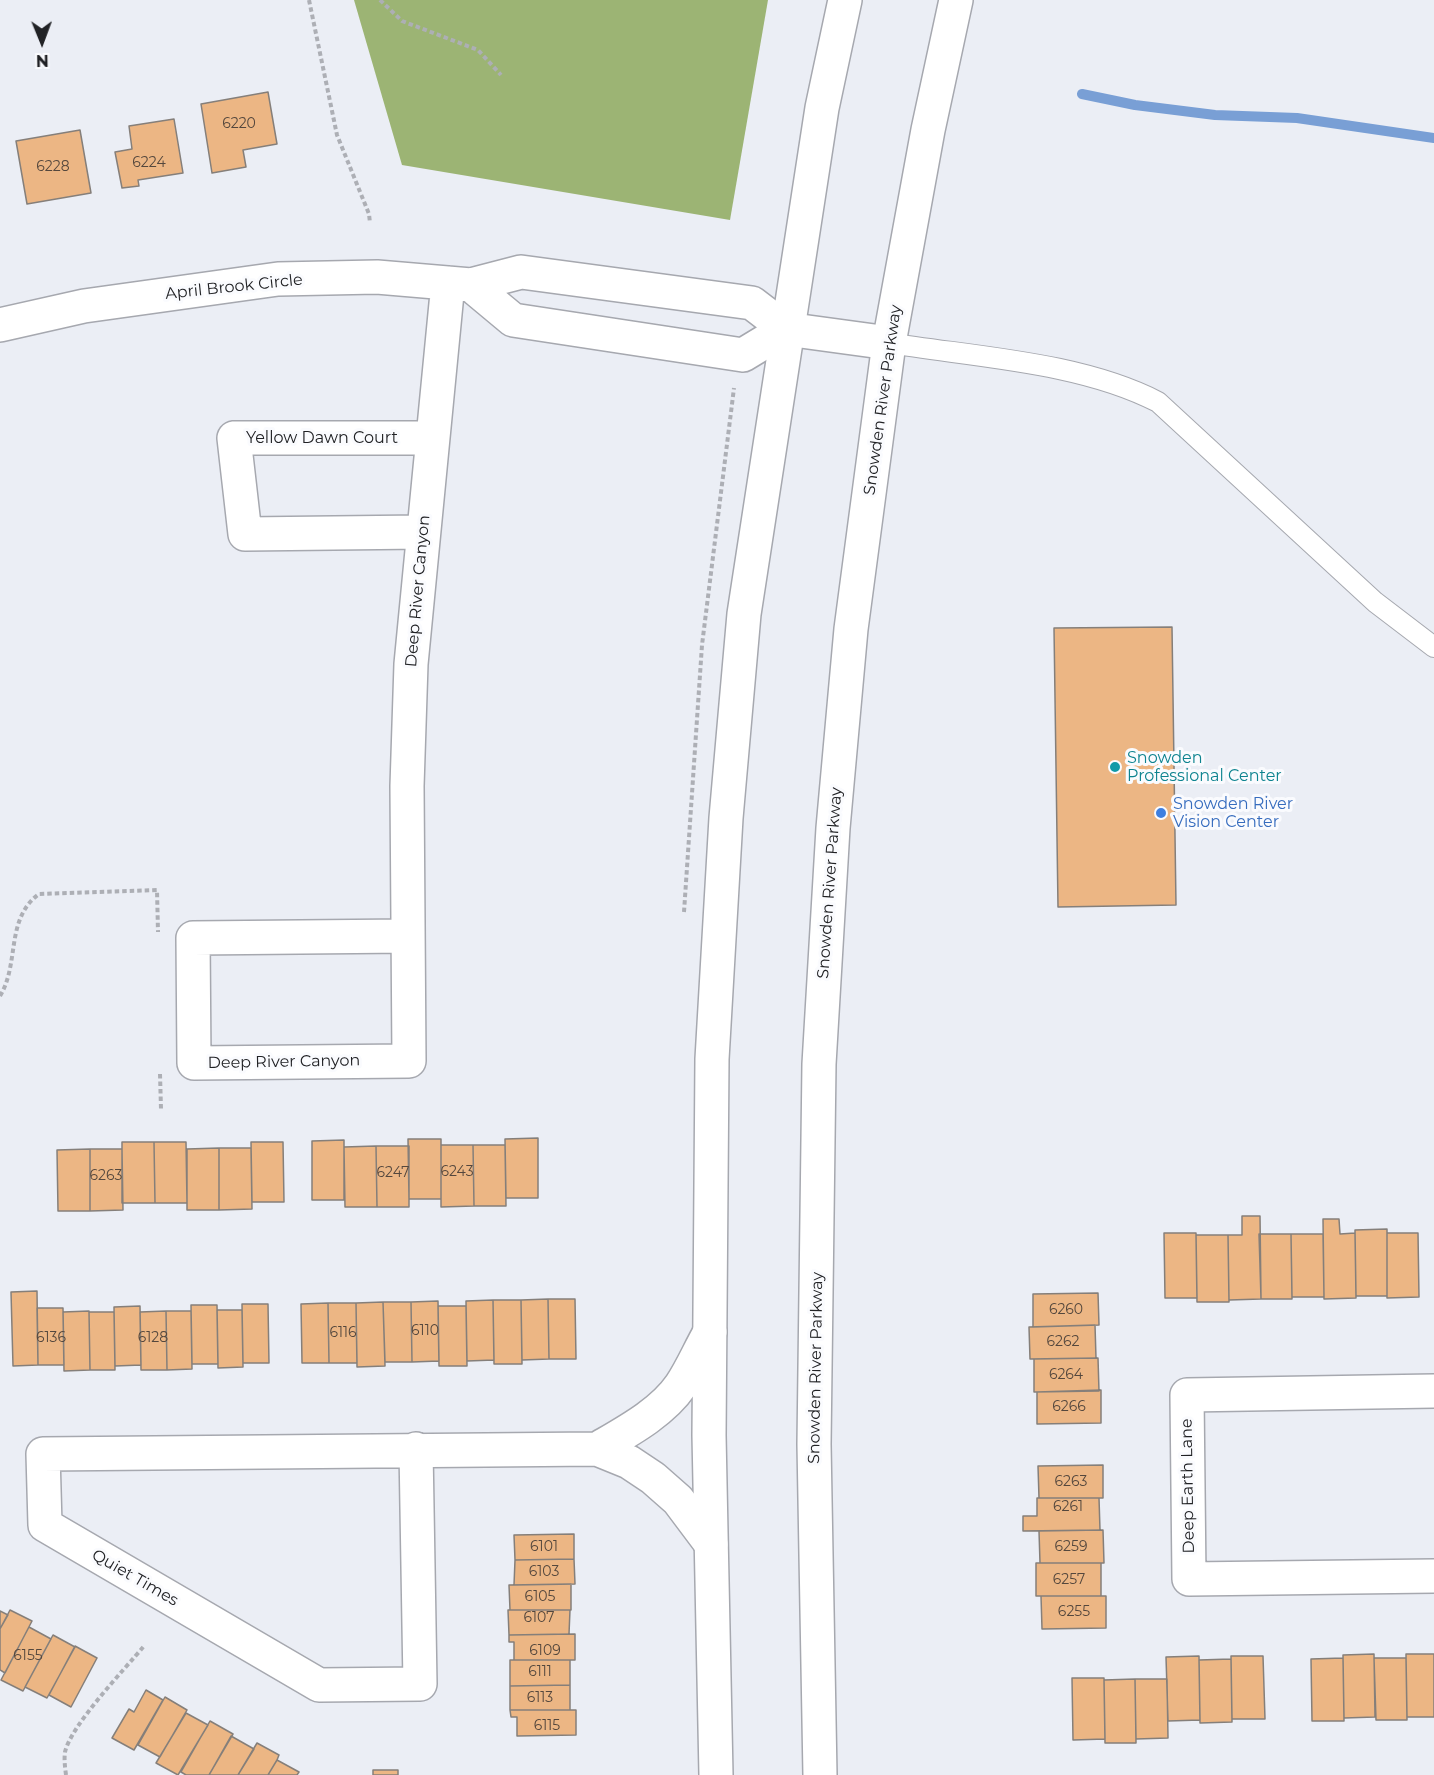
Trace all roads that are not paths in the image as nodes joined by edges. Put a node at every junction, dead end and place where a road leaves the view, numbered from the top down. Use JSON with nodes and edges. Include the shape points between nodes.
{"nodes":[{"id":1,"x":844,"y":0,"type":"edge"},
{"id":2,"x":956,"y":0,"type":"edge"},
{"id":3,"x":459,"y":284,"type":"junction"},
{"id":4,"x":0,"y":326,"type":"edge"},
{"id":5,"x":786,"y":329,"type":"junction"},
{"id":6,"x":889,"y":343,"type":"junction"},
{"id":7,"x":433,"y":438,"type":"junction"},
{"id":8,"x":423,"y":532,"type":"junction"},
{"id":9,"x":1434,"y":647,"type":"edge"},
{"id":10,"x":408,"y":936,"type":"junction"},
{"id":11,"x":710,"y":1332,"type":"junction"},
{"id":12,"x":1434,"y":1391,"type":"edge"},
{"id":13,"x":416,"y":1449,"type":"junction"},
{"id":14,"x":597,"y":1449,"type":"junction"},
{"id":15,"x":711,"y":1544,"type":"junction"},
{"id":16,"x":1434,"y":1576,"type":"edge"},
{"id":17,"x":716,"y":1775,"type":"edge"},
{"id":18,"x":820,"y":1775,"type":"edge"}],
"edges":[{"from":1,"to":5,"type":"street"},
{"from":2,"to":6,"type":"street","name":"Snowden River Parkway"},
{"from":3,"to":4,"type":"street","name":"April Brook Circle","via":[[377,277],[278,279],[84,306]]},
{"from":3,"to":5,"type":"street","name":"April Brook Circle","via":[[521,272],[752,303]]},
{"from":3,"to":5,"type":"street","via":[[513,320],[743,356]]},
{"from":3,"to":7,"type":"street","name":"Deep River Canyon"},
{"from":5,"to":6,"type":"street","name":"April Brook Circle"},
{"from":5,"to":11,"type":"street","via":[[744,614],[726,818],[712,1059]]},
{"from":6,"to":9,"type":"lane","via":[[1086,374],[1127,386],[1158,402],[1375,602]]},
{"from":6,"to":18,"type":"street","name":"Snowden River Parkway","via":[[851,629],[833,828],[819,1064],[814,1444]]},
{"from":7,"to":8,"type":"street","name":"Deep River Canyon"},
{"from":7,"to":8,"type":"street","name":"Yellow Dawn Court","via":[[234,438],[245,534]]},
{"from":8,"to":10,"type":"street","name":"Deep River Canyon","via":[[411,675]]},
{"from":10,"to":10,"type":"street","name":"Deep River Canyon","via":[[409,1061],[195,1063],[193,938]]},
{"from":11,"to":14,"type":"street","via":[[681,1386],[628,1430]]},
{"from":11,"to":15,"type":"street"},
{"from":12,"to":16,"type":"street","name":"Deep Earth Lane","via":[[1187,1395],[1189,1579]]},
{"from":13,"to":13,"type":"street","name":"Quiet Times","via":[[420,1684],[319,1686],[45,1525],[43,1455]]},
{"from":13,"to":14,"type":"street","name":"Quiet Times"},
{"from":14,"to":15,"type":"street","name":"Quiet Times","via":[[653,1478],[678,1500]]},
{"from":15,"to":17,"type":"street"}]}
